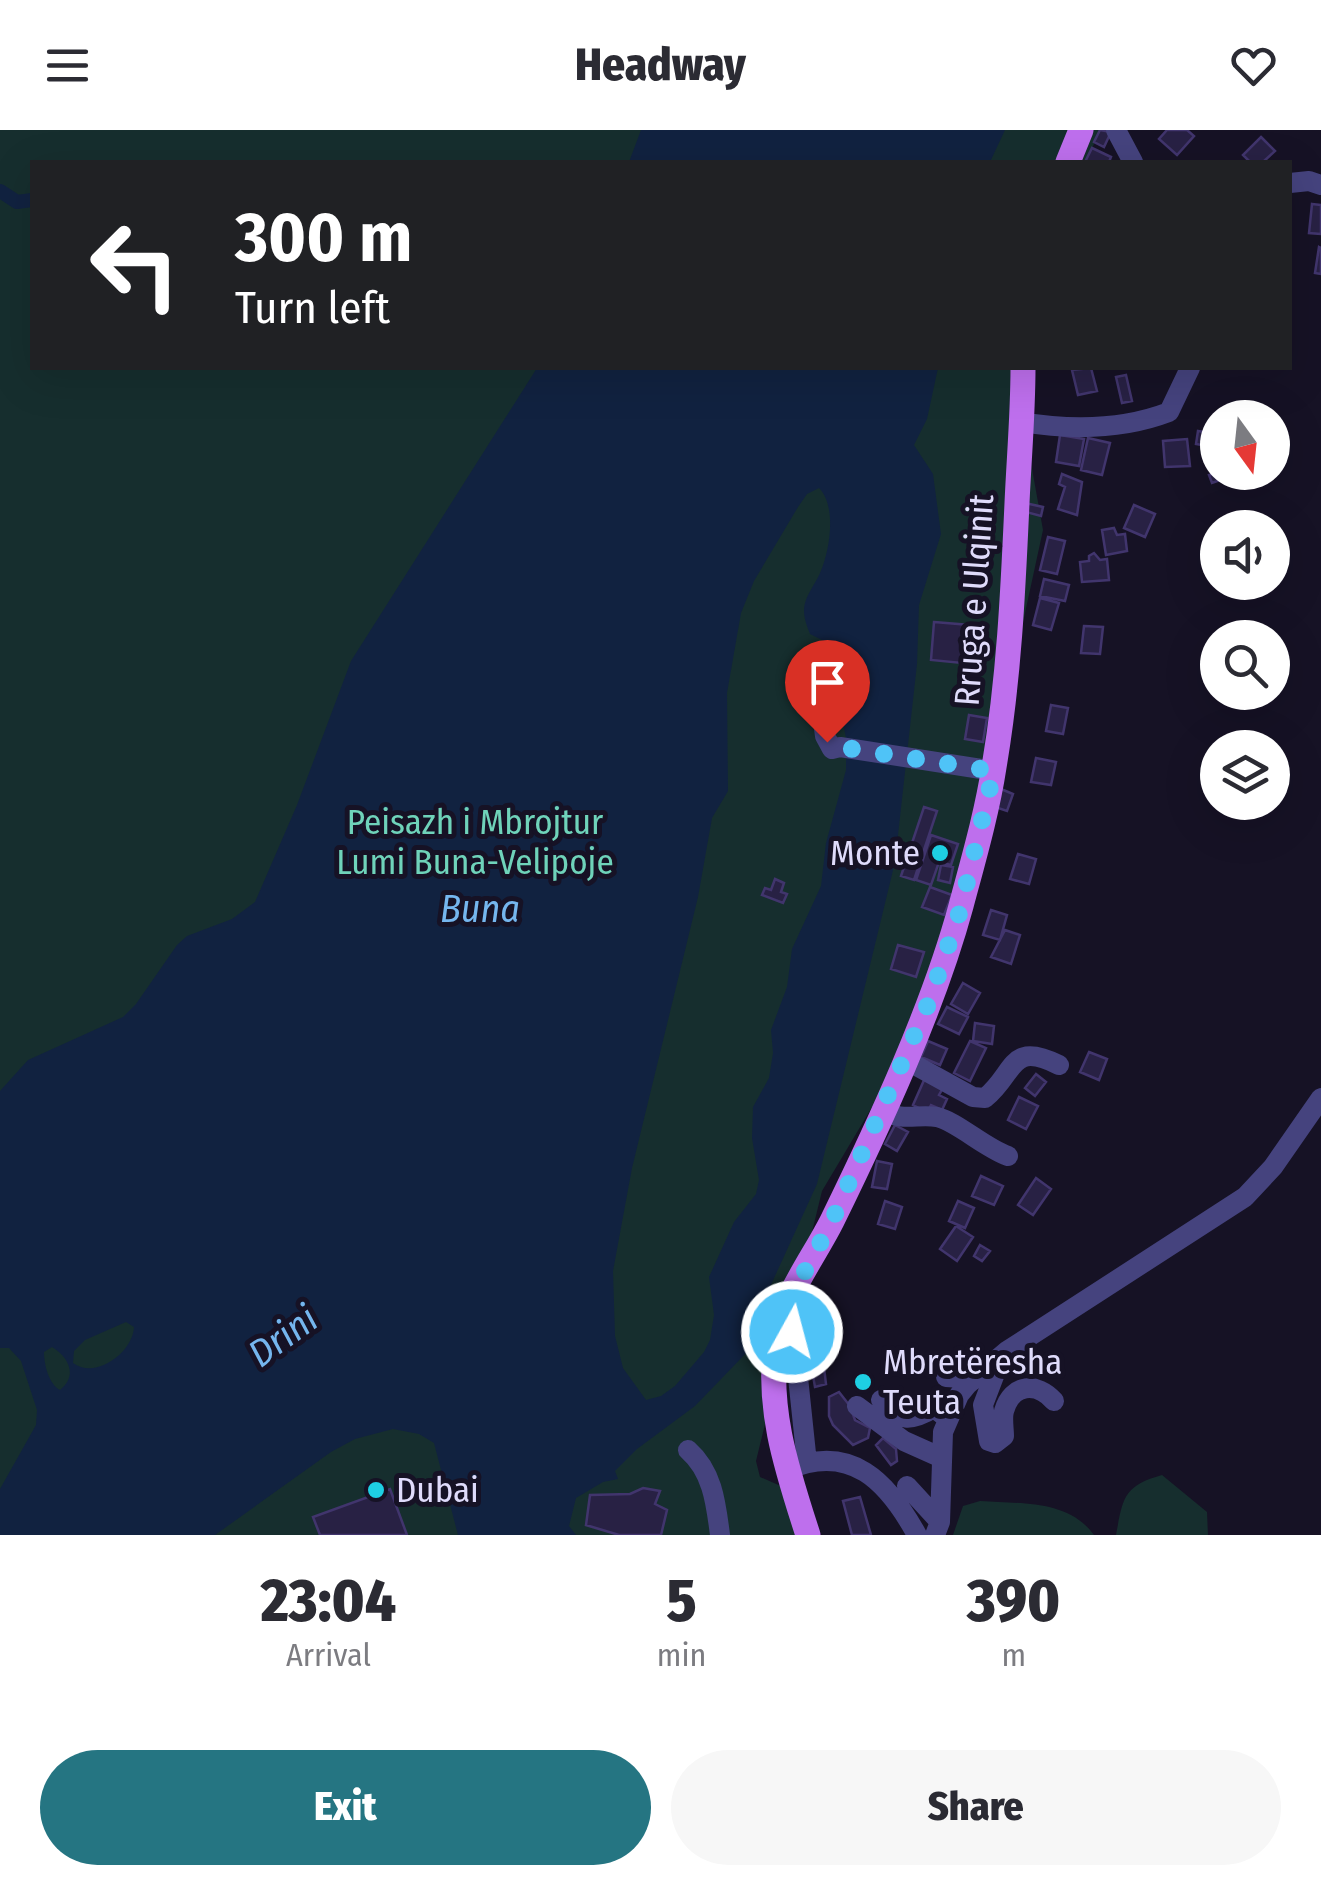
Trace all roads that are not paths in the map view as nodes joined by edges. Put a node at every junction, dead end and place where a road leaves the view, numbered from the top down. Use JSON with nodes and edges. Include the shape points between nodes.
{"nodes":[{"id":1,"x":1080,"y":130,"type":"edge"},
{"id":2,"x":1116,"y":130,"type":"edge"},
{"id":3,"x":1069,"y":160,"type":"edge"},
{"id":4,"x":1132,"y":160,"type":"edge"},
{"id":5,"x":1292,"y":183,"type":"edge"},
{"id":6,"x":1321,"y":184,"type":"edge"},
{"id":7,"x":1023,"y":370,"type":"edge"},
{"id":8,"x":1189,"y":370,"type":"edge"},
{"id":9,"x":1020,"y":422,"type":"junction"},
{"id":10,"x":821,"y":707,"type":"dead end"},
{"id":11,"x":994,"y":771,"type":"junction"},
{"id":12,"x":903,"y":1063,"type":"junction"},
{"id":13,"x":1059,"y":1065,"type":"dead end"},
{"id":14,"x":1321,"y":1098,"type":"edge"},
{"id":15,"x":882,"y":1110,"type":"junction"},
{"id":16,"x":1008,"y":1156,"type":"dead end"},
{"id":17,"x":994,"y":1362,"type":"junction"},
{"id":18,"x":946,"y":1376,"type":"dead end"},
{"id":19,"x":968,"y":1384,"type":"junction"},
{"id":20,"x":881,"y":1400,"type":"dead end"},
{"id":21,"x":1054,"y":1401,"type":"dead end"},
{"id":22,"x":857,"y":1406,"type":"dead end"},
{"id":23,"x":948,"y":1418,"type":"junction"},
{"id":24,"x":688,"y":1450,"type":"dead end"},
{"id":25,"x":942,"y":1458,"type":"junction"},
{"id":26,"x":797,"y":1466,"type":"junction"},
{"id":27,"x":908,"y":1486,"type":"dead end"},
{"id":28,"x":938,"y":1528,"type":"edge"},
{"id":29,"x":720,"y":1535,"type":"edge"},
{"id":30,"x":808,"y":1535,"type":"edge"},
{"id":31,"x":917,"y":1535,"type":"edge"}],
"edges":[{"from":1,"to":3,"type":"main road"},
{"from":2,"to":4,"type":"street"},
{"from":5,"to":6,"type":"street"},
{"from":7,"to":9,"type":"main road","name":"Rruga e Ulqinit"},
{"from":8,"to":9,"type":"street","via":[[1169,412],[1146,421]]},
{"from":9,"to":11,"type":"main road","name":"Rruga e Ulqinit","via":[[1008,661]]},
{"from":10,"to":11,"type":"street","via":[[832,749]]},
{"from":11,"to":12,"type":"main road","name":"Rruga e Ulqinit","via":[[960,911]]},
{"from":12,"to":13,"type":"street","via":[[985,1098],[1024,1055]]},
{"from":12,"to":15,"type":"main road","name":"Rruga e Ulqinit"},
{"from":14,"to":17,"type":"street","via":[[1245,1197]]},
{"from":15,"to":16,"type":"street","via":[[906,1120],[943,1119]]},
{"from":15,"to":26,"type":"main road","name":"Rruga e Ulqinit","via":[[776,1335],[776,1425]]},
{"from":17,"to":19,"type":"street"},
{"from":17,"to":21,"type":"street","via":[[983,1405],[989,1441],[1004,1436],[1004,1411],[1023,1389],[1034,1386]]},
{"from":18,"to":19,"type":"street"},
{"from":19,"to":23,"type":"street"},
{"from":20,"to":23,"type":"street","via":[[900,1418],[916,1419],[934,1408]]},
{"from":22,"to":25,"type":"street","via":[[904,1442]]},
{"from":23,"to":25,"type":"street"},
{"from":24,"to":29,"type":"street","via":[[716,1498]]},
{"from":25,"to":28,"type":"street"},
{"from":26,"to":30,"type":"main road","name":"Rruga e Ulqinit"},
{"from":26,"to":31,"type":"street","via":[[860,1468],[893,1498]]},
{"from":27,"to":28,"type":"street"}]}
